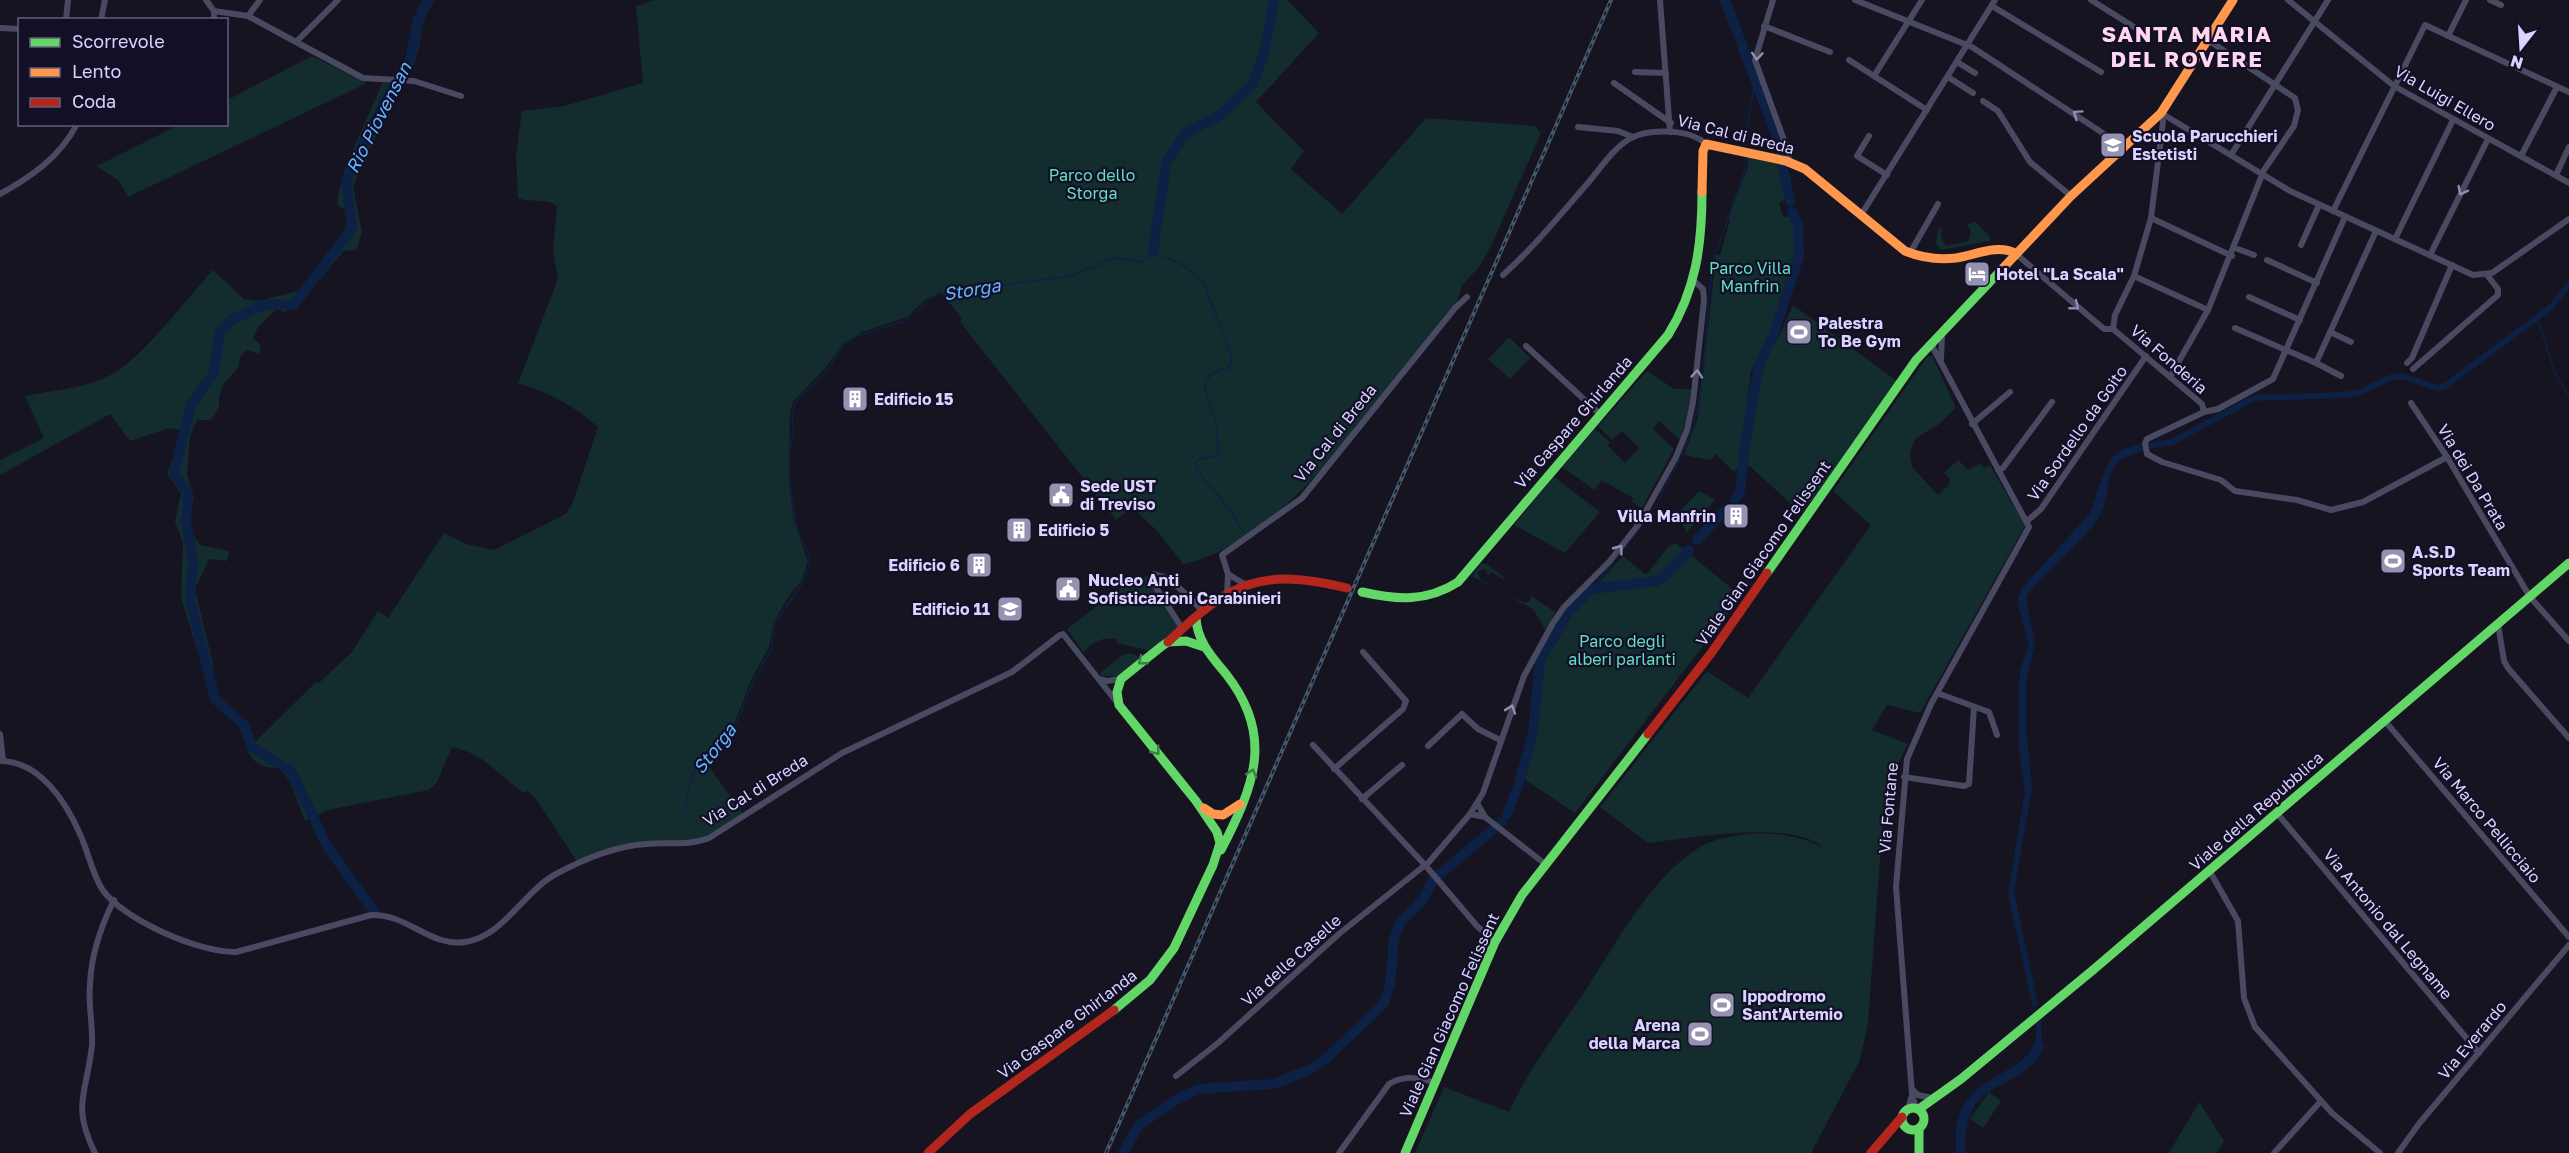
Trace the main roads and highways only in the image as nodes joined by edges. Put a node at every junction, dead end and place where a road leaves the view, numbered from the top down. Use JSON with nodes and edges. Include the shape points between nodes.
{"nodes":[{"id":1,"x":2233,"y":0,"type":"edge"},
{"id":2,"x":1709,"y":143,"type":"joint"},
{"id":3,"x":1993,"y":250,"type":"junction"},
{"id":4,"x":2015,"y":254,"type":"junction"},
{"id":5,"x":2006,"y":263,"type":"junction"},
{"id":6,"x":2569,"y":563,"type":"edge"},
{"id":7,"x":1347,"y":588,"type":"dead end"},
{"id":8,"x":1362,"y":592,"type":"dead end"},
{"id":9,"x":1196,"y":618,"type":"junction"},
{"id":10,"x":1168,"y":642,"type":"junction"},
{"id":11,"x":1204,"y":647,"type":"junction"},
{"id":12,"x":1245,"y":794,"type":"junction"},
{"id":13,"x":1196,"y":801,"type":"junction"},
{"id":14,"x":1213,"y":865,"type":"junction"},
{"id":15,"x":1961,"y":1079,"type":"junction"},
{"id":16,"x":1917,"y":1111,"type":"junction"},
{"id":17,"x":1902,"y":1117,"type":"junction"},
{"id":18,"x":1913,"y":1129,"type":"junction"},
{"id":19,"x":1879,"y":1146,"type":"junction"},
{"id":20,"x":928,"y":1153,"type":"edge"},
{"id":21,"x":1406,"y":1153,"type":"edge"},
{"id":22,"x":1871,"y":1153,"type":"edge"},
{"id":23,"x":1919,"y":1153,"type":"edge"}],
"edges":[{"from":1,"to":4,"type":"main road","name":"Viale Gian Giacomo Felissent","via":[[2161,113]]},
{"from":2,"to":3,"type":"main road","name":"Via Cal di Breda","via":[[1788,162],[1813,174],[1910,253],[1934,260]]},
{"from":2,"to":8,"type":"main road","name":"Via Gaspare Ghirlanda","via":[[1697,283],[1674,326],[1458,582],[1430,597],[1402,600]]},
{"from":3,"to":4,"type":"main road","name":"Via Cal di Breda","via":[[2005,248]]},
{"from":3,"to":5,"type":"main road","via":[[2002,254]]},
{"from":4,"to":5,"type":"main road","name":"Viale Gian Giacomo Felissent"},
{"from":5,"to":21,"type":"main road","name":"Viale Gian Giacomo Felissent","via":[[1930,344],[1712,652],[1512,909]]},
{"from":6,"to":15,"type":"main road","name":"Viale della Repubblica"},
{"from":7,"to":9,"type":"main road","via":[[1284,577],[1246,585]]},
{"from":9,"to":10,"type":"main road"},
{"from":9,"to":11,"type":"main road","name":"Via Gaspare Ghirlanda"},
{"from":10,"to":11,"type":"main road","via":[[1186,641]]},
{"from":10,"to":13,"type":"main road","name":"Via Gaspare Ghirlanda","one_way":true,"via":[[1121,679],[1119,705]]},
{"from":12,"to":11,"type":"main road","name":"Via Gaspare Ghirlanda","one_way":true,"via":[[1256,760],[1253,724],[1238,690]]},
{"from":12,"to":13,"type":"main road","name":"Via Gaspare Ghirlanda","via":[[1232,812],[1221,816],[1210,814]]},
{"from":12,"to":14,"type":"main road","name":"Via Gaspare Ghirlanda"},
{"from":13,"to":14,"type":"main road","name":"Via Gaspare Ghirlanda","via":[[1220,843]]},
{"from":14,"to":20,"type":"main road","name":"Via Gaspare Ghirlanda","via":[[1174,948],[1150,980],[1106,1017],[970,1114]]},
{"from":15,"to":16,"type":"main road","name":"Viale della Repubblica"},
{"from":15,"to":16,"type":"main road","name":"Viale della Repubblica"},
{"from":16,"to":17,"type":"main road","name":"Viale della Repubblica"},
{"from":16,"to":18,"type":"main road","name":"Viale della Repubblica","via":[[1924,1123]]},
{"from":17,"to":18,"type":"main road"},
{"from":17,"to":19,"type":"main road","name":"Viale della Repubblica"},
{"from":18,"to":19,"type":"main road","name":"Viale della Repubblica"},
{"from":18,"to":23,"type":"main road"},
{"from":19,"to":22,"type":"main road","name":"Viale della Repubblica"}]}
